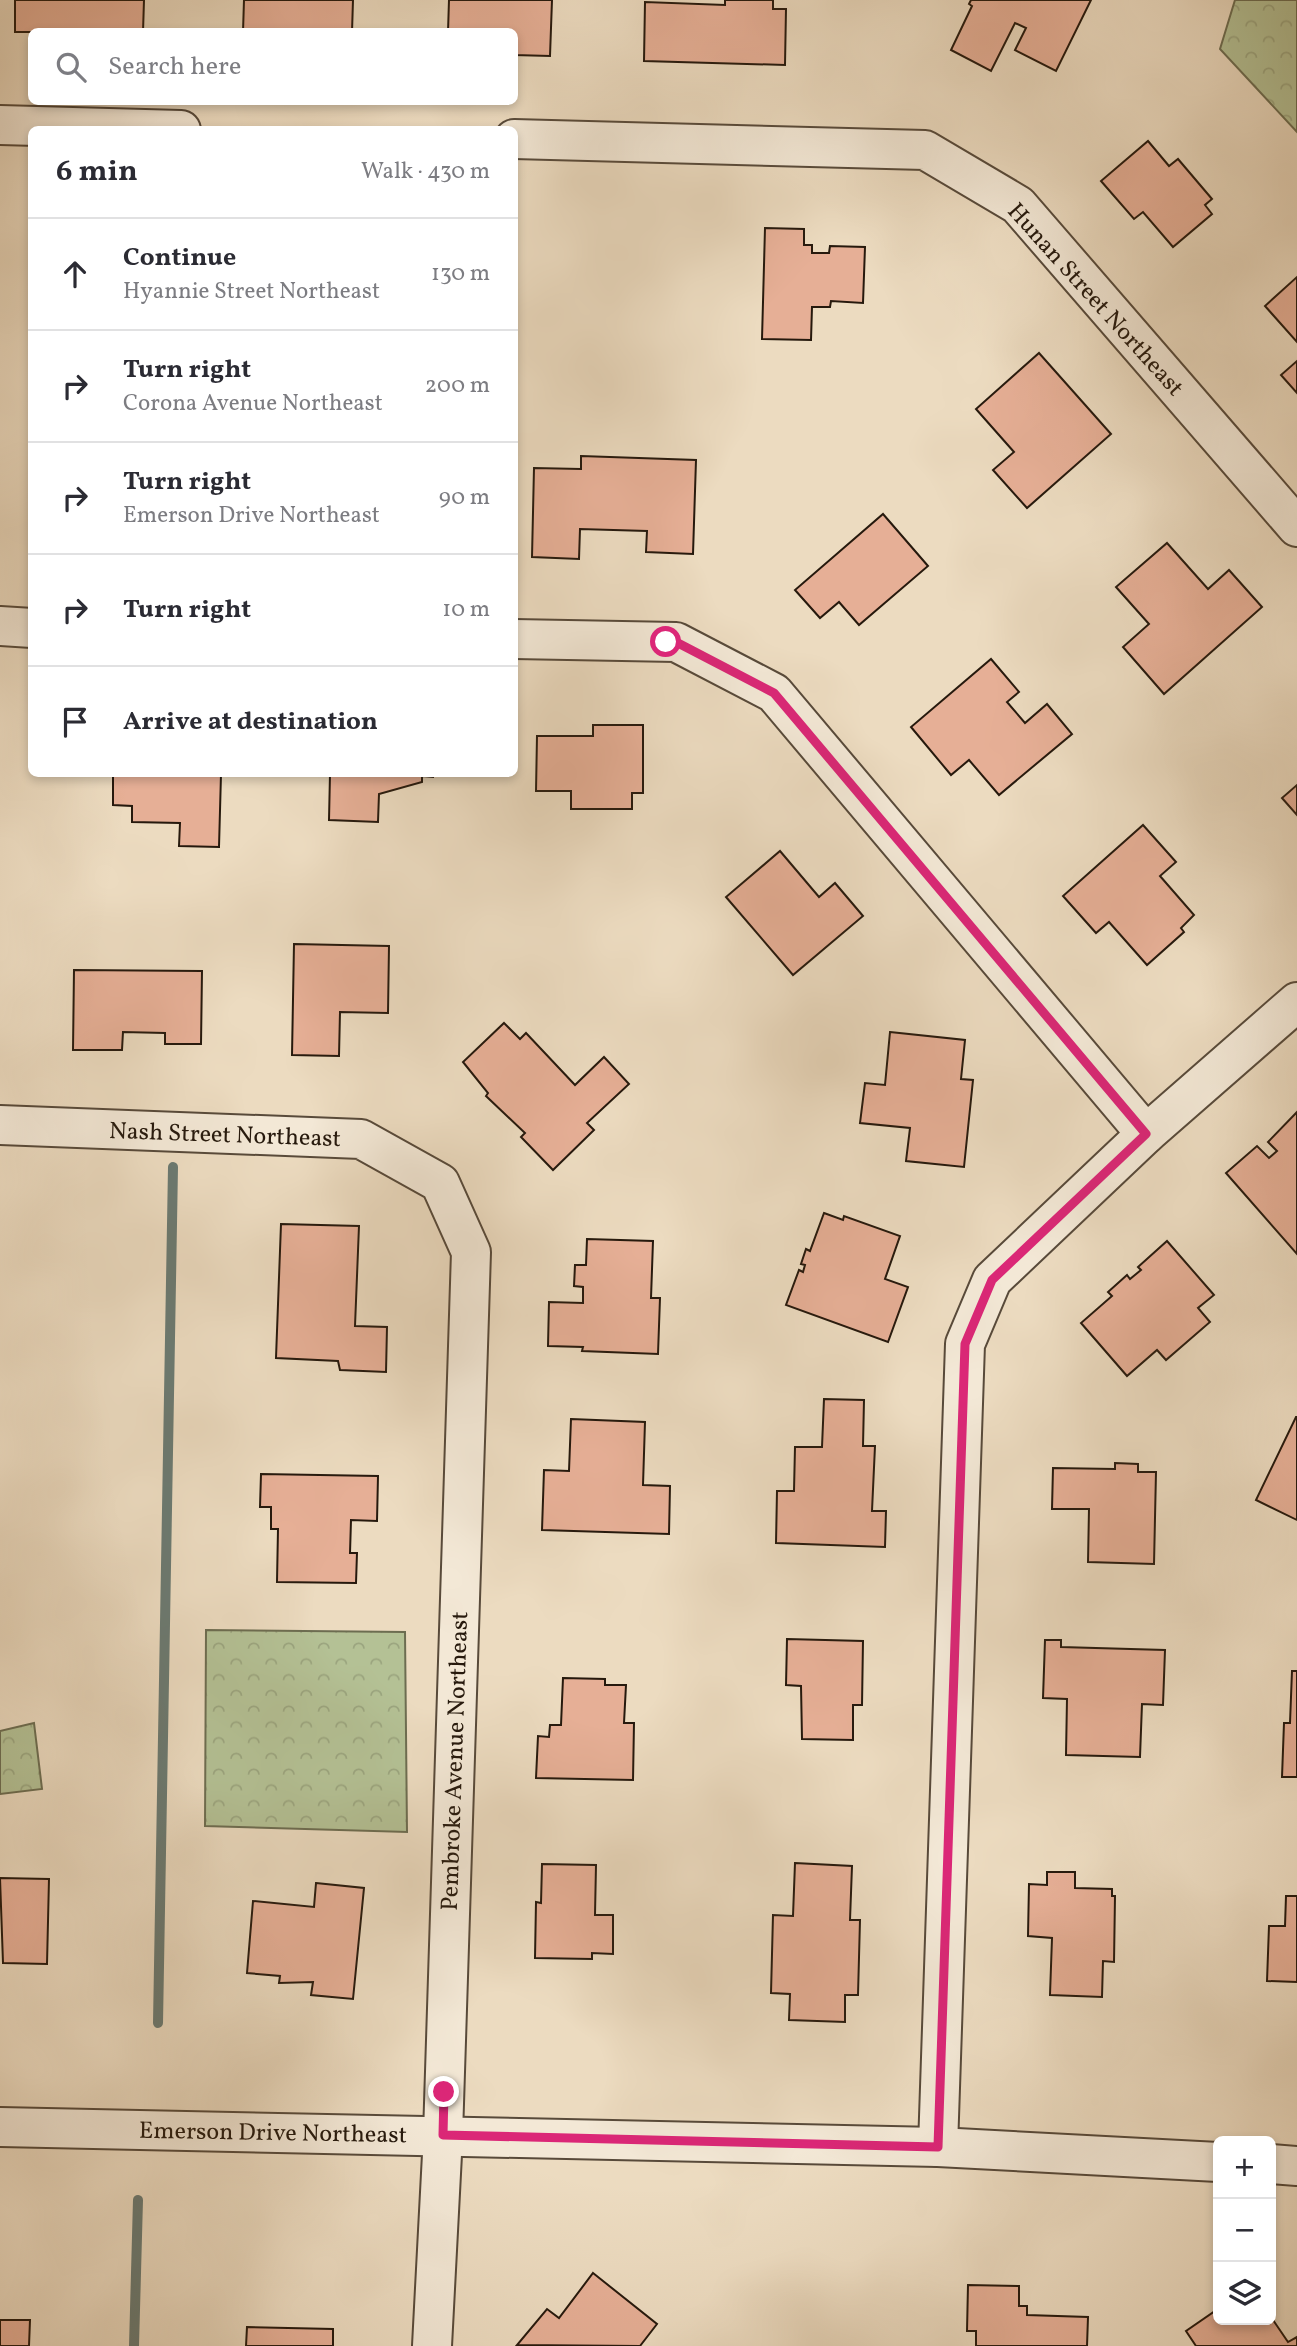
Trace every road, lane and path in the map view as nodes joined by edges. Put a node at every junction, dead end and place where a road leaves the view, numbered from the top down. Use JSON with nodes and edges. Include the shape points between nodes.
{"nodes":[{"id":1,"x":0,"y":125,"type":"edge"},
{"id":2,"x":36,"y":126,"type":"edge"},
{"id":3,"x":518,"y":139,"type":"edge"},
{"id":4,"x":1297,"y":527,"type":"edge"},
{"id":5,"x":0,"y":626,"type":"edge"},
{"id":6,"x":28,"y":628,"type":"edge"},
{"id":7,"x":518,"y":639,"type":"edge"},
{"id":8,"x":1297,"y":1002,"type":"edge"},
{"id":9,"x":0,"y":1125,"type":"edge"},
{"id":10,"x":1146,"y":1134,"type":"junction"},
{"id":11,"x":440,"y":1183,"type":"joint"},
{"id":12,"x":0,"y":2127,"type":"edge"},
{"id":13,"x":443,"y":2135,"type":"junction"},
{"id":14,"x":938,"y":2147,"type":"junction"},
{"id":15,"x":1213,"y":2162,"type":"edge"},
{"id":16,"x":1276,"y":2164,"type":"edge"},
{"id":17,"x":1297,"y":2165,"type":"edge"},
{"id":18,"x":432,"y":2346,"type":"edge"}],
"edges":[{"from":1,"to":2,"type":"street"},
{"from":3,"to":4,"type":"street","name":"Hunan Street Northeast","via":[[925,150],[1018,205]]},
{"from":5,"to":6,"type":"street"},
{"from":7,"to":10,"type":"street","via":[[676,642],[774,693]]},
{"from":8,"to":10,"type":"street"},
{"from":9,"to":11,"type":"street","name":"Nash Street Northeast","via":[[361,1139]]},
{"from":10,"to":14,"type":"street","via":[[992,1280],[965,1344]]},
{"from":11,"to":13,"type":"street","name":"Pembroke Avenue Northeast","via":[[471,1252]]},
{"from":12,"to":13,"type":"street","name":"Emerson Drive Northeast"},
{"from":13,"to":14,"type":"street","name":"Emerson Drive Northeast"},
{"from":13,"to":18,"type":"street","name":"Pembroke Avenue Northeast"},
{"from":14,"to":15,"type":"street","name":"Emerson Drive Northeast"},
{"from":16,"to":17,"type":"street"}]}
